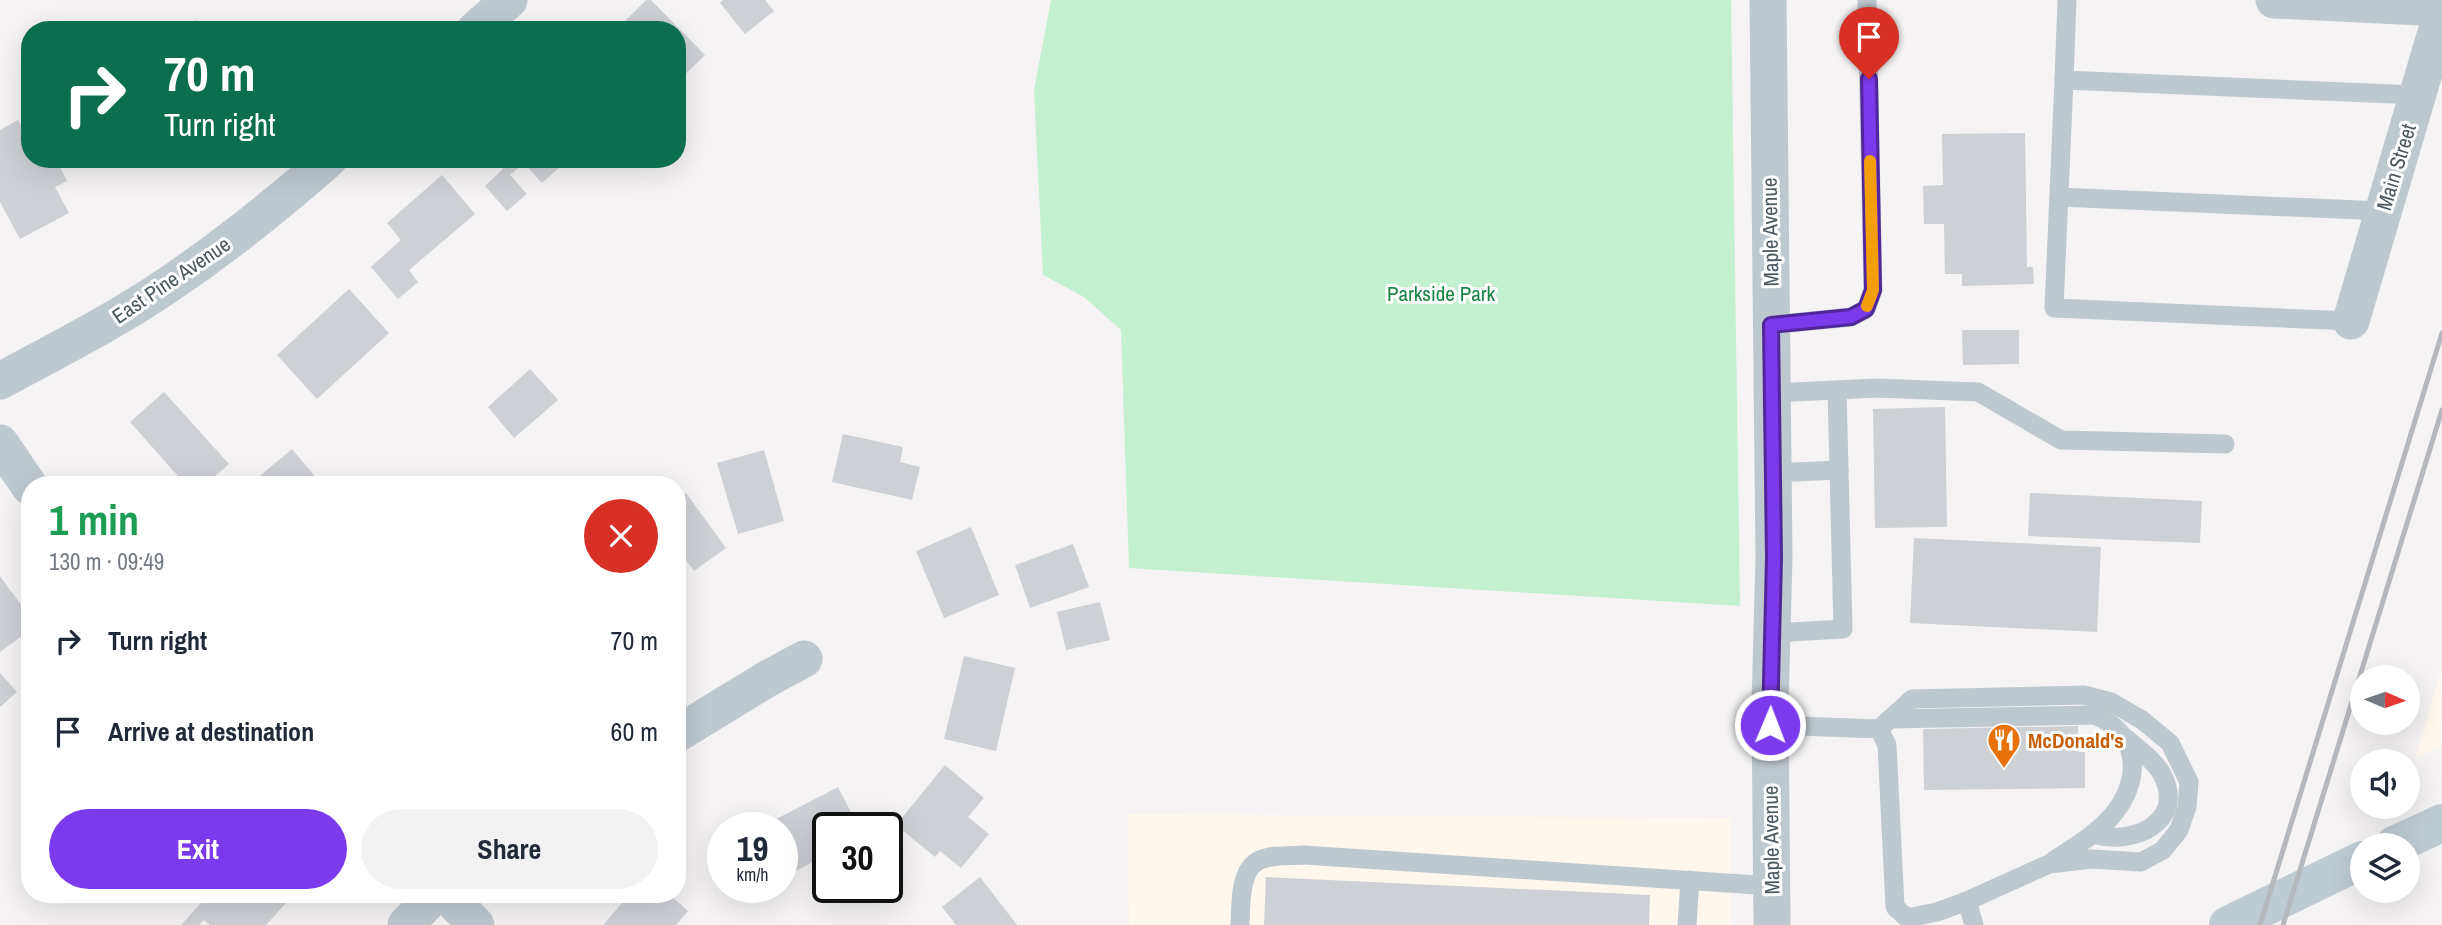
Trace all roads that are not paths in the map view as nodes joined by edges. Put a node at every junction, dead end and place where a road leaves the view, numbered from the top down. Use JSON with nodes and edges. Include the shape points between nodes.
{"nodes":[{"id":1,"x":509,"y":0,"type":"edge"},
{"id":2,"x":1768,"y":0,"type":"edge"},
{"id":3,"x":1867,"y":0,"type":"edge"},
{"id":4,"x":2067,"y":0,"type":"edge"},
{"id":5,"x":2274,"y":0,"type":"edge"},
{"id":6,"x":2442,"y":10,"type":"edge"},
{"id":7,"x":485,"y":21,"type":"edge"},
{"id":8,"x":2064,"y":80,"type":"junction"},
{"id":9,"x":2418,"y":95,"type":"junction"},
{"id":10,"x":318,"y":168,"type":"edge"},
{"id":11,"x":2059,"y":197,"type":"junction"},
{"id":12,"x":2382,"y":211,"type":"junction"},
{"id":13,"x":2351,"y":321,"type":"joint"},
{"id":14,"x":1771,"y":325,"type":"junction"},
{"id":15,"x":0,"y":381,"type":"edge"},
{"id":16,"x":1837,"y":390,"type":"junction"},
{"id":17,"x":1772,"y":393,"type":"junction"},
{"id":18,"x":0,"y":443,"type":"edge"},
{"id":19,"x":2225,"y":444,"type":"dead end"},
{"id":20,"x":1839,"y":470,"type":"junction"},
{"id":21,"x":1773,"y":473,"type":"junction"},
{"id":22,"x":22,"y":476,"type":"edge"},
{"id":23,"x":1772,"y":633,"type":"junction"},
{"id":24,"x":804,"y":659,"type":"dead end"},
{"id":25,"x":1885,"y":724,"type":"junction"},
{"id":26,"x":1770,"y":725,"type":"junction"},
{"id":27,"x":686,"y":728,"type":"edge"},
{"id":28,"x":2127,"y":739,"type":"junction"},
{"id":29,"x":2442,"y":823,"type":"edge"},
{"id":30,"x":2420,"y":833,"type":"edge"},
{"id":31,"x":2092,"y":834,"type":"junction"},
{"id":32,"x":2049,"y":863,"type":"junction"},
{"id":33,"x":2350,"y":866,"type":"edge"},
{"id":34,"x":1690,"y":880,"type":"junction"},
{"id":35,"x":1772,"y":886,"type":"junction"},
{"id":36,"x":1967,"y":901,"type":"junction"},
{"id":37,"x":427,"y":903,"type":"edge"},
{"id":38,"x":455,"y":903,"type":"edge"},
{"id":39,"x":1938,"y":918,"type":"edge"},
{"id":40,"x":406,"y":925,"type":"edge"},
{"id":41,"x":477,"y":925,"type":"edge"},
{"id":42,"x":1240,"y":925,"type":"edge"},
{"id":43,"x":1687,"y":925,"type":"edge"},
{"id":44,"x":1772,"y":925,"type":"edge"},
{"id":45,"x":1974,"y":925,"type":"edge"},
{"id":46,"x":2228,"y":925,"type":"edge"}],
"edges":[{"from":1,"to":7,"type":"street"},
{"from":2,"to":14,"type":"street","name":"Maple Avenue"},
{"from":3,"to":14,"type":"lane","via":[[1873,290],[1866,309],[1851,317]]},
{"from":4,"to":8,"type":"lane"},
{"from":5,"to":6,"type":"street"},
{"from":6,"to":9,"type":"street","name":"Main Street"},
{"from":8,"to":9,"type":"lane"},
{"from":8,"to":11,"type":"lane"},
{"from":9,"to":12,"type":"street","name":"Main Street"},
{"from":10,"to":15,"type":"street","name":"East Pine Avenue","via":[[167,286]]},
{"from":11,"to":12,"type":"lane"},
{"from":11,"to":13,"type":"lane","via":[[2054,308]]},
{"from":12,"to":13,"type":"street","name":"Main Street"},
{"from":14,"to":17,"type":"street","name":"Maple Avenue"},
{"from":16,"to":17,"type":"lane"},
{"from":16,"to":19,"type":"lane","via":[[1978,392],[2061,440]]},
{"from":16,"to":20,"type":"lane"},
{"from":17,"to":21,"type":"street","name":"Maple Avenue"},
{"from":18,"to":22,"type":"street"},
{"from":20,"to":21,"type":"lane"},
{"from":20,"to":23,"type":"lane","via":[[1843,629]]},
{"from":21,"to":23,"type":"street","name":"Maple Avenue"},
{"from":23,"to":26,"type":"street","name":"Maple Avenue"},
{"from":24,"to":27,"type":"street"},
{"from":25,"to":26,"type":"lane"},
{"from":25,"to":28,"type":"lane","via":[[2094,715]]},
{"from":25,"to":32,"type":"lane","via":[[1913,699],[2084,695],[2111,702],[2170,743],[2189,782],[2179,830],[2163,850],[2141,862],[2092,859]]},
{"from":25,"to":39,"type":"lane","via":[[1895,907],[1907,918]]},
{"from":26,"to":35,"type":"street","name":"Maple Avenue"},
{"from":28,"to":31,"type":"lane","via":[[2131,769],[2127,788],[2110,818]]},
{"from":28,"to":31,"type":"lane","via":[[2163,776],[2167,787],[2164,811],[2158,823],[2131,837]]},
{"from":29,"to":30,"type":"main road"},
{"from":31,"to":32,"type":"lane"},
{"from":32,"to":36,"type":"lane"},
{"from":33,"to":46,"type":"main road"},
{"from":34,"to":35,"type":"lane"},
{"from":34,"to":42,"type":"lane","via":[[1304,855],[1274,857],[1258,861],[1248,873]]},
{"from":34,"to":43,"type":"lane"},
{"from":35,"to":44,"type":"street","name":"Maple Avenue"},
{"from":36,"to":39,"type":"lane"},
{"from":36,"to":45,"type":"lane"},
{"from":37,"to":40,"type":"street"},
{"from":38,"to":41,"type":"street"}]}
